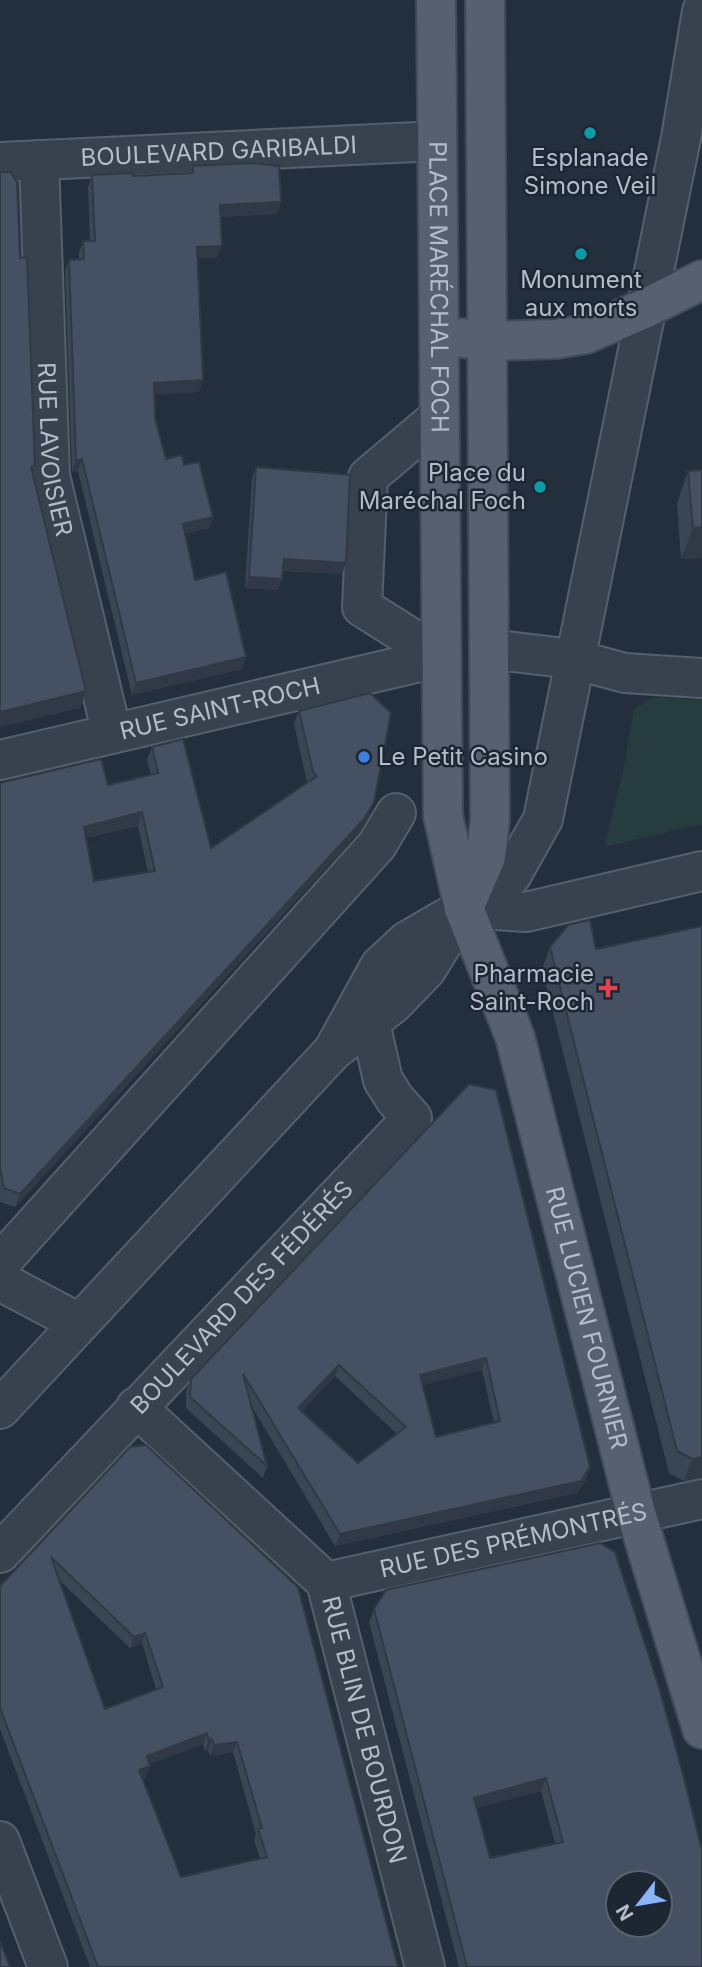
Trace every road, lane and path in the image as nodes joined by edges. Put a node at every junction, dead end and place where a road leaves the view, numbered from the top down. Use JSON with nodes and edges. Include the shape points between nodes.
{"nodes":[{"id":1,"x":436,"y":0,"type":"edge"},
{"id":2,"x":485,"y":0,"type":"edge"},
{"id":3,"x":702,"y":11,"type":"edge"},
{"id":4,"x":437,"y":141,"type":"junction"},
{"id":5,"x":691,"y":150,"type":"edge"},
{"id":6,"x":39,"y":160,"type":"junction"},
{"id":7,"x":0,"y":162,"type":"edge"},
{"id":8,"x":702,"y":280,"type":"edge"},
{"id":9,"x":646,"y":308,"type":"junction"},
{"id":10,"x":438,"y":336,"type":"junction"},
{"id":11,"x":488,"y":341,"type":"junction"},
{"id":12,"x":439,"y":417,"type":"junction"},
{"id":13,"x":489,"y":649,"type":"junction"},
{"id":14,"x":441,"y":657,"type":"junction"},
{"id":15,"x":573,"y":659,"type":"junction"},
{"id":16,"x":702,"y":678,"type":"edge"},
{"id":17,"x":113,"y":734,"type":"junction"},
{"id":18,"x":0,"y":760,"type":"edge"},
{"id":19,"x":396,"y":813,"type":"dead end"},
{"id":20,"x":702,"y":871,"type":"edge"},
{"id":21,"x":464,"y":908,"type":"junction"},
{"id":22,"x":370,"y":1023,"type":"junction"},
{"id":23,"x":333,"y":1051,"type":"junction"},
{"id":24,"x":0,"y":1262,"type":"edge"},
{"id":25,"x":0,"y":1281,"type":"edge"},
{"id":26,"x":79,"y":1323,"type":"junction"},
{"id":27,"x":136,"y":1407,"type":"junction"},
{"id":28,"x":0,"y":1409,"type":"edge"},
{"id":29,"x":702,"y":1499,"type":"edge"},
{"id":30,"x":636,"y":1513,"type":"junction"},
{"id":31,"x":0,"y":1553,"type":"edge"},
{"id":32,"x":326,"y":1582,"type":"junction"},
{"id":33,"x":702,"y":1729,"type":"edge"},
{"id":34,"x":0,"y":1841,"type":"edge"},
{"id":35,"x":48,"y":1967,"type":"edge"},
{"id":36,"x":425,"y":1967,"type":"edge"}],
"edges":[{"from":1,"to":4,"type":"main road","name":"PLACE MARÉCHAL FOCH"},
{"from":2,"to":11,"type":"main road","name":"PLACE MARÉCHAL FOCH"},
{"from":3,"to":5,"type":"street"},
{"from":4,"to":6,"type":"street","name":"BOULEVARD GARIBALDI"},
{"from":4,"to":10,"type":"main road","name":"PLACE MARÉCHAL FOCH"},
{"from":5,"to":9,"type":"street"},
{"from":6,"to":7,"type":"street","name":"BOULEVARD GARIBALDI"},
{"from":6,"to":17,"type":"street","name":"RUE LAVOISIER","via":[[50,476]]},
{"from":8,"to":9,"type":"main road"},
{"from":9,"to":11,"type":"main road","via":[[586,334]]},
{"from":9,"to":15,"type":"street"},
{"from":10,"to":11,"type":"main road"},
{"from":10,"to":12,"type":"main road","name":"PLACE MARÉCHAL FOCH"},
{"from":11,"to":13,"type":"main road","name":"PLACE MARÉCHAL FOCH"},
{"from":12,"to":14,"type":"main road","name":"PLACE MARÉCHAL FOCH"},
{"from":12,"to":14,"type":"street","via":[[368,477],[362,607]]},
{"from":13,"to":15,"type":"street"},
{"from":13,"to":21,"type":"main road","name":"PLACE MARÉCHAL FOCH","via":[[490,819],[486,857]]},
{"from":14,"to":17,"type":"street","name":"RUE SAINT-ROCH"},
{"from":14,"to":21,"type":"main road","name":"PLACE MARÉCHAL FOCH","via":[[443,816]]},
{"from":15,"to":16,"type":"street","via":[[625,673]]},
{"from":15,"to":21,"type":"street","via":[[543,819],[511,876]]},
{"from":17,"to":18,"type":"street","name":"RUE SAINT-ROCH"},
{"from":19,"to":24,"type":"street","via":[[377,845]]},
{"from":20,"to":21,"type":"street","via":[[526,912]]},
{"from":21,"to":22,"type":"street","via":[[426,970]]},
{"from":21,"to":23,"type":"street","via":[[407,941],[380,966]]},
{"from":21,"to":30,"type":"main road","name":"RUE LUCIEN FOURNIER","via":[[515,1037]]},
{"from":22,"to":23,"type":"street"},
{"from":22,"to":27,"type":"street","name":"BOULEVARD DES FÉDÉRÉS","via":[[383,1080],[412,1118]]},
{"from":23,"to":26,"type":"street"},
{"from":25,"to":26,"type":"street"},
{"from":26,"to":28,"type":"street"},
{"from":27,"to":31,"type":"street","name":"BOULEVARD DES FÉDÉRÉS"},
{"from":27,"to":32,"type":"street","name":"RUE BLIN DE BOURDON"},
{"from":29,"to":30,"type":"street","name":"RUE DES PRÉMONTRÉS"},
{"from":30,"to":32,"type":"street","name":"RUE DES PRÉMONTRÉS"},
{"from":30,"to":33,"type":"main road","name":"RUE LUCIEN FOURNIER"},
{"from":32,"to":36,"type":"street","name":"RUE BLIN DE BOURDON"},
{"from":34,"to":35,"type":"street"}]}
